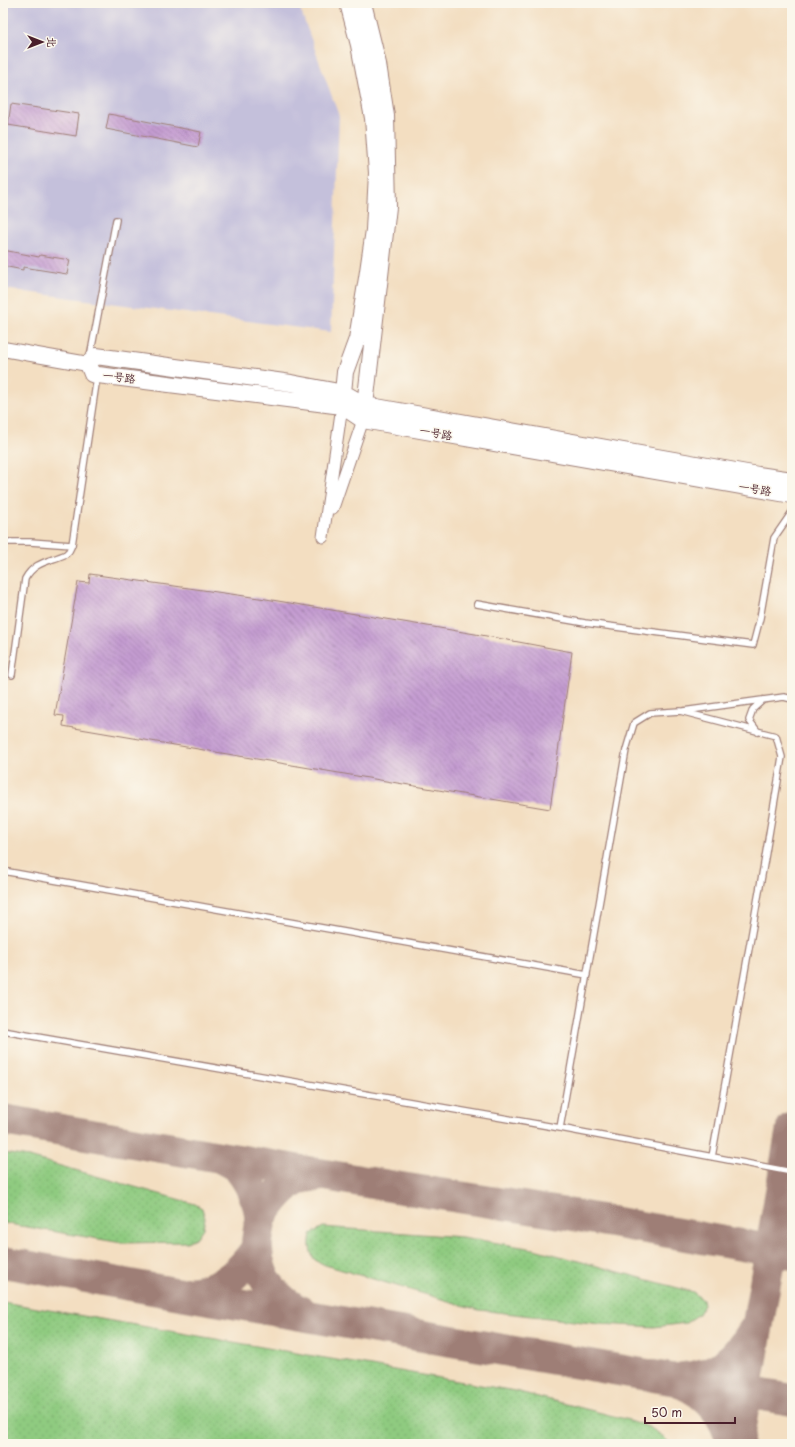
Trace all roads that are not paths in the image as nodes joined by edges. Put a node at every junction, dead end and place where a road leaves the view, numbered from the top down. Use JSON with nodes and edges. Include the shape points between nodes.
{"nodes":[{"id":1,"x":348,"y":3,"type":"edge"},
{"id":2,"x":363,"y":3,"type":"edge"},
{"id":3,"x":116,"y":220,"type":"dead end"},
{"id":4,"x":3,"y":349,"type":"edge"},
{"id":5,"x":93,"y":369,"type":"junction"},
{"id":6,"x":343,"y":399,"type":"junction"},
{"id":7,"x":364,"y":412,"type":"junction"},
{"id":8,"x":792,"y":480,"type":"edge"},
{"id":9,"x":792,"y":494,"type":"edge"},
{"id":10,"x":792,"y":512,"type":"edge"},
{"id":11,"x":3,"y":542,"type":"edge"},
{"id":12,"x":72,"y":545,"type":"junction"},
{"id":13,"x":477,"y":604,"type":"dead end"},
{"id":14,"x":12,"y":675,"type":"dead end"},
{"id":15,"x":792,"y":699,"type":"edge"},
{"id":16,"x":764,"y":700,"type":"junction"},
{"id":17,"x":680,"y":711,"type":"junction"},
{"id":18,"x":758,"y":732,"type":"junction"},
{"id":19,"x":3,"y":870,"type":"edge"},
{"id":20,"x":587,"y":975,"type":"junction"},
{"id":21,"x":3,"y":1031,"type":"edge"},
{"id":22,"x":560,"y":1128,"type":"junction"},
{"id":23,"x":712,"y":1157,"type":"junction"},
{"id":24,"x":792,"y":1172,"type":"edge"}],
"edges":[{"from":1,"to":6,"type":"main road","via":[[373,118],[377,173],[374,230],[367,278],[357,339],[345,372]]},
{"from":2,"to":7,"type":"main road","via":[[378,64],[386,116],[388,200]]},
{"from":3,"to":5,"type":"lane"},
{"from":4,"to":5,"type":"street"},
{"from":5,"to":6,"type":"main road","name":"一号路"},
{"from":5,"to":12,"type":"lane"},
{"from":6,"to":7,"type":"main road","name":"一号路"},
{"from":6,"to":7,"type":"street","via":[[323,537]]},
{"from":7,"to":8,"type":"main road","name":"一号路"},
{"from":7,"to":9,"type":"main road","name":"一号路"},
{"from":10,"to":13,"type":"lane","via":[[774,538],[753,645],[585,623]]},
{"from":11,"to":12,"type":"lane"},
{"from":12,"to":14,"type":"lane","via":[[66,554],[36,566],[25,579]]},
{"from":15,"to":16,"type":"lane","via":[[784,697]]},
{"from":16,"to":17,"type":"lane"},
{"from":16,"to":18,"type":"lane","via":[[753,709],[749,720]]},
{"from":17,"to":18,"type":"lane"},
{"from":17,"to":20,"type":"lane","via":[[650,712],[634,723],[626,750]]},
{"from":18,"to":23,"type":"lane","via":[[776,736],[782,757]]},
{"from":19,"to":20,"type":"lane"},
{"from":20,"to":22,"type":"lane"},
{"from":21,"to":22,"type":"lane"},
{"from":22,"to":23,"type":"lane"},
{"from":23,"to":24,"type":"lane"}]}
